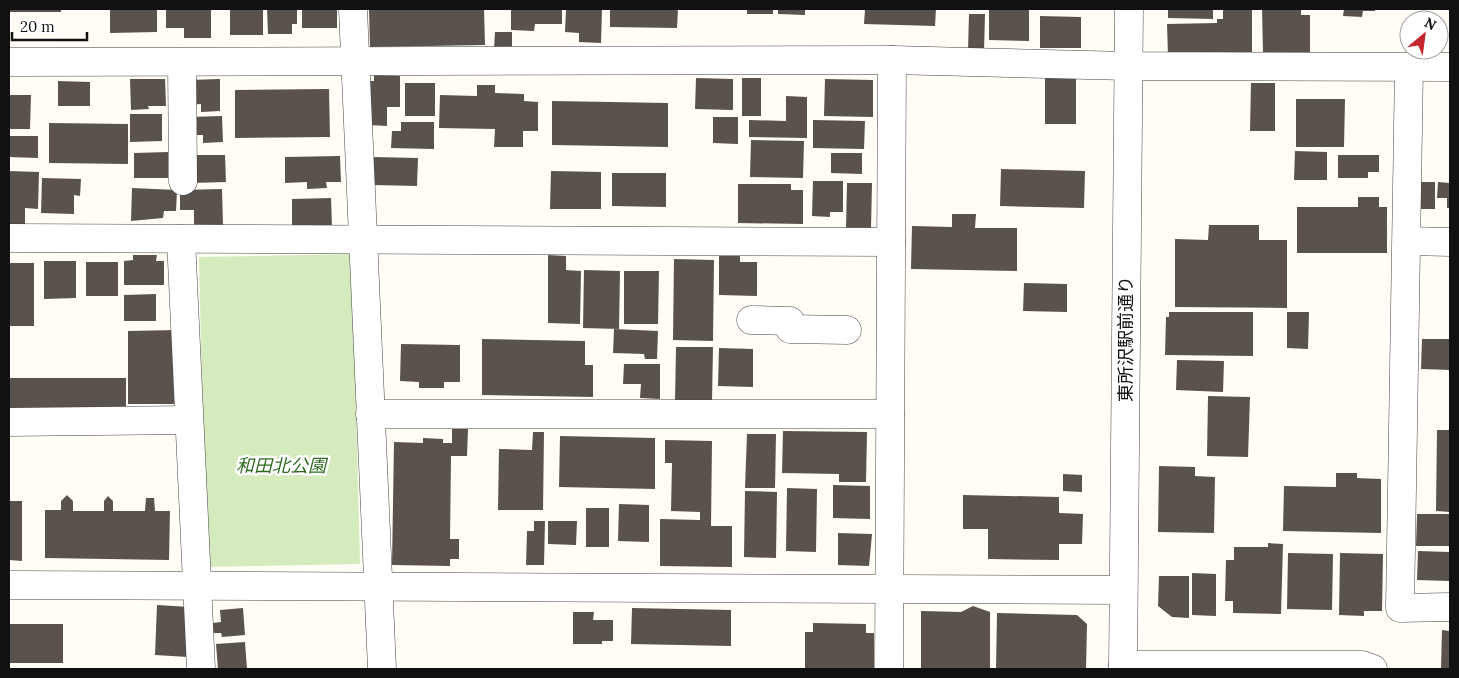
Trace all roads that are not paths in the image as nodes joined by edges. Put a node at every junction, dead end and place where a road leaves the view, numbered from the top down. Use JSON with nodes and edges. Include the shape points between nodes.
{"nodes":[{"id":1,"x":353,"y":9,"type":"edge"},
{"id":2,"x":1128,"y":9,"type":"edge"},
{"id":3,"x":892,"y":60,"type":"junction"},
{"id":4,"x":354,"y":61,"type":"junction"},
{"id":5,"x":9,"y":62,"type":"edge"},
{"id":6,"x":182,"y":62,"type":"junction"},
{"id":7,"x":1128,"y":66,"type":"junction"},
{"id":8,"x":1450,"y":67,"type":"edge"},
{"id":9,"x":1409,"y":68,"type":"junction"},
{"id":10,"x":184,"y":181,"type":"dead end"},
{"id":11,"x":9,"y":238,"type":"edge"},
{"id":12,"x":181,"y":239,"type":"junction"},
{"id":13,"x":362,"y":240,"type":"junction"},
{"id":14,"x":1407,"y":241,"type":"junction"},
{"id":15,"x":891,"y":242,"type":"junction"},
{"id":16,"x":1450,"y":242,"type":"edge"},
{"id":17,"x":751,"y":320,"type":"dead end"},
{"id":18,"x":847,"y":330,"type":"dead end"},
{"id":19,"x":370,"y":414,"type":"junction"},
{"id":20,"x":890,"y":414,"type":"junction"},
{"id":21,"x":189,"y":420,"type":"junction"},
{"id":22,"x":9,"y":422,"type":"edge"},
{"id":23,"x":9,"y":585,"type":"edge"},
{"id":24,"x":197,"y":586,"type":"junction"},
{"id":25,"x":378,"y":587,"type":"junction"},
{"id":26,"x":889,"y":589,"type":"junction"},
{"id":27,"x":1123,"y":590,"type":"junction"},
{"id":28,"x":1450,"y":607,"type":"edge"},
{"id":29,"x":1123,"y":667,"type":"edge"},
{"id":30,"x":1219,"y":667,"type":"edge"},
{"id":31,"x":201,"y":669,"type":"edge"},
{"id":32,"x":382,"y":669,"type":"edge"},
{"id":33,"x":889,"y":669,"type":"edge"},
{"id":34,"x":1373,"y":669,"type":"edge"}],
"edges":[{"from":1,"to":4,"type":"street"},
{"from":2,"to":7,"type":"street","name":"東所沢駅前通り"},
{"from":3,"to":4,"type":"street"},
{"from":3,"to":7,"type":"street"},
{"from":3,"to":15,"type":"street"},
{"from":4,"to":6,"type":"street"},
{"from":4,"to":13,"type":"street"},
{"from":5,"to":6,"type":"street"},
{"from":6,"to":10,"type":"street"},
{"from":7,"to":9,"type":"street"},
{"from":7,"to":27,"type":"street","name":"東所沢駅前通り"},
{"from":8,"to":9,"type":"street"},
{"from":9,"to":14,"type":"street"},
{"from":11,"to":12,"type":"street"},
{"from":12,"to":13,"type":"street"},
{"from":12,"to":21,"type":"street"},
{"from":13,"to":15,"type":"street"},
{"from":13,"to":19,"type":"street"},
{"from":14,"to":16,"type":"street"},
{"from":14,"to":28,"type":"street","via":[[1400,608]]},
{"from":15,"to":20,"type":"street"},
{"from":17,"to":18,"type":"street"},
{"from":19,"to":20,"type":"street"},
{"from":19,"to":25,"type":"street"},
{"from":20,"to":26,"type":"street"},
{"from":21,"to":22,"type":"street"},
{"from":21,"to":24,"type":"street"},
{"from":23,"to":24,"type":"street"},
{"from":24,"to":25,"type":"street"},
{"from":24,"to":31,"type":"street"},
{"from":25,"to":26,"type":"street"},
{"from":25,"to":32,"type":"street"},
{"from":26,"to":27,"type":"street"},
{"from":26,"to":33,"type":"street"},
{"from":27,"to":29,"type":"street","name":"東所沢駅前通り"},
{"from":29,"to":30,"type":"street"},
{"from":30,"to":34,"type":"street","via":[[1362,665]]}]}
